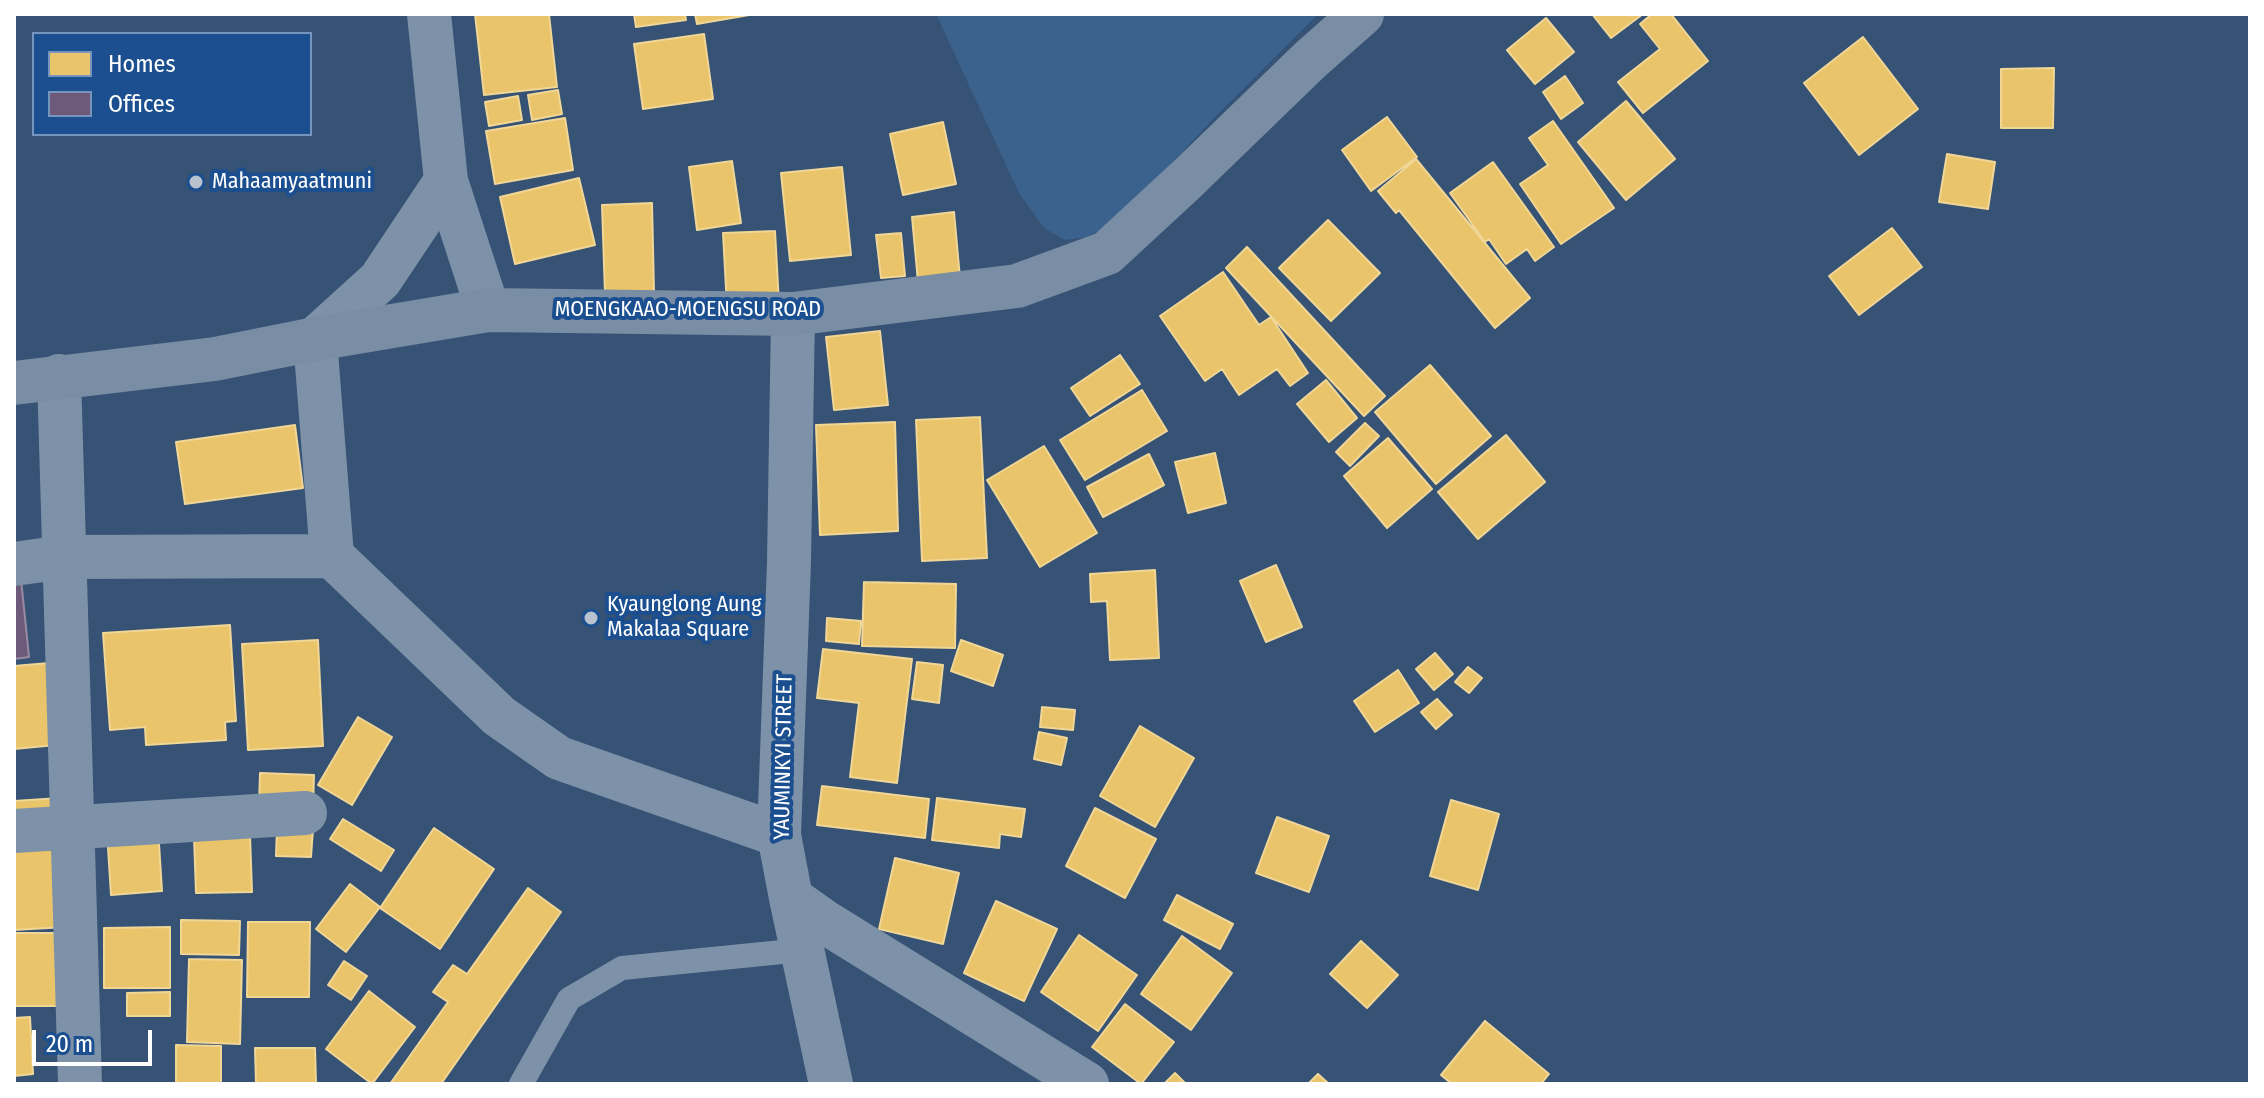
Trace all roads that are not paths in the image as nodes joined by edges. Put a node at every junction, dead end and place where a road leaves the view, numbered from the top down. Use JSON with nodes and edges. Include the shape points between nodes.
{"nodes":[{"id":1,"x":429,"y":14,"type":"edge"},
{"id":2,"x":1362,"y":14,"type":"edge"},
{"id":3,"x":446,"y":181,"type":"junction"},
{"id":4,"x":488,"y":310,"type":"junction"},
{"id":5,"x":793,"y":314,"type":"junction"},
{"id":6,"x":315,"y":339,"type":"junction"},
{"id":7,"x":59,"y":376,"type":"junction"},
{"id":8,"x":14,"y":383,"type":"edge"},
{"id":9,"x":332,"y":556,"type":"junction"},
{"id":10,"x":64,"y":557,"type":"junction"},
{"id":11,"x":14,"y":564,"type":"edge"},
{"id":12,"x":305,"y":813,"type":"dead end"},
{"id":13,"x":72,"y":829,"type":"junction"},
{"id":14,"x":14,"y":831,"type":"edge"},
{"id":15,"x":779,"y":835,"type":"junction"},
{"id":16,"x":791,"y":898,"type":"junction"},
{"id":17,"x":802,"y":950,"type":"junction"},
{"id":18,"x":80,"y":1084,"type":"edge"},
{"id":19,"x":521,"y":1084,"type":"edge"},
{"id":20,"x":831,"y":1084,"type":"edge"},
{"id":21,"x":1087,"y":1084,"type":"edge"}],
"edges":[{"from":1,"to":3,"type":"street"},
{"from":2,"to":5,"type":"main road","name":"MOENGKAAO-MOENGSU ROAD","via":[[1107,253],[1017,286]]},
{"from":3,"to":4,"type":"street"},
{"from":3,"to":6,"type":"street","via":[[380,280]]},
{"from":4,"to":5,"type":"main road","name":"MOENGKAAO-MOENGSU ROAD"},
{"from":4,"to":6,"type":"main road","name":"MOENGKAAO-MOENGSU ROAD"},
{"from":5,"to":15,"type":"street","name":"YAUMINKYI STREET"},
{"from":6,"to":7,"type":"main road","name":"MOENGKAAO-MOENGSU ROAD","via":[[215,359]]},
{"from":6,"to":9,"type":"street"},
{"from":7,"to":8,"type":"main road","name":"MOENGKAAO-MOENGSU ROAD"},
{"from":7,"to":10,"type":"street"},
{"from":9,"to":10,"type":"street"},
{"from":9,"to":15,"type":"street","via":[[499,716],[559,758]]},
{"from":10,"to":11,"type":"street"},
{"from":10,"to":13,"type":"street"},
{"from":12,"to":13,"type":"street"},
{"from":13,"to":14,"type":"street"},
{"from":13,"to":18,"type":"street"},
{"from":15,"to":16,"type":"street","name":"YAUMINKYI STREET"},
{"from":16,"to":17,"type":"street","name":"YAUMINKYI STREET"},
{"from":16,"to":21,"type":"street"},
{"from":17,"to":19,"type":"lane","via":[[622,968],[569,999]]},
{"from":17,"to":20,"type":"street","name":"YAUMINKYI STREET"}]}
